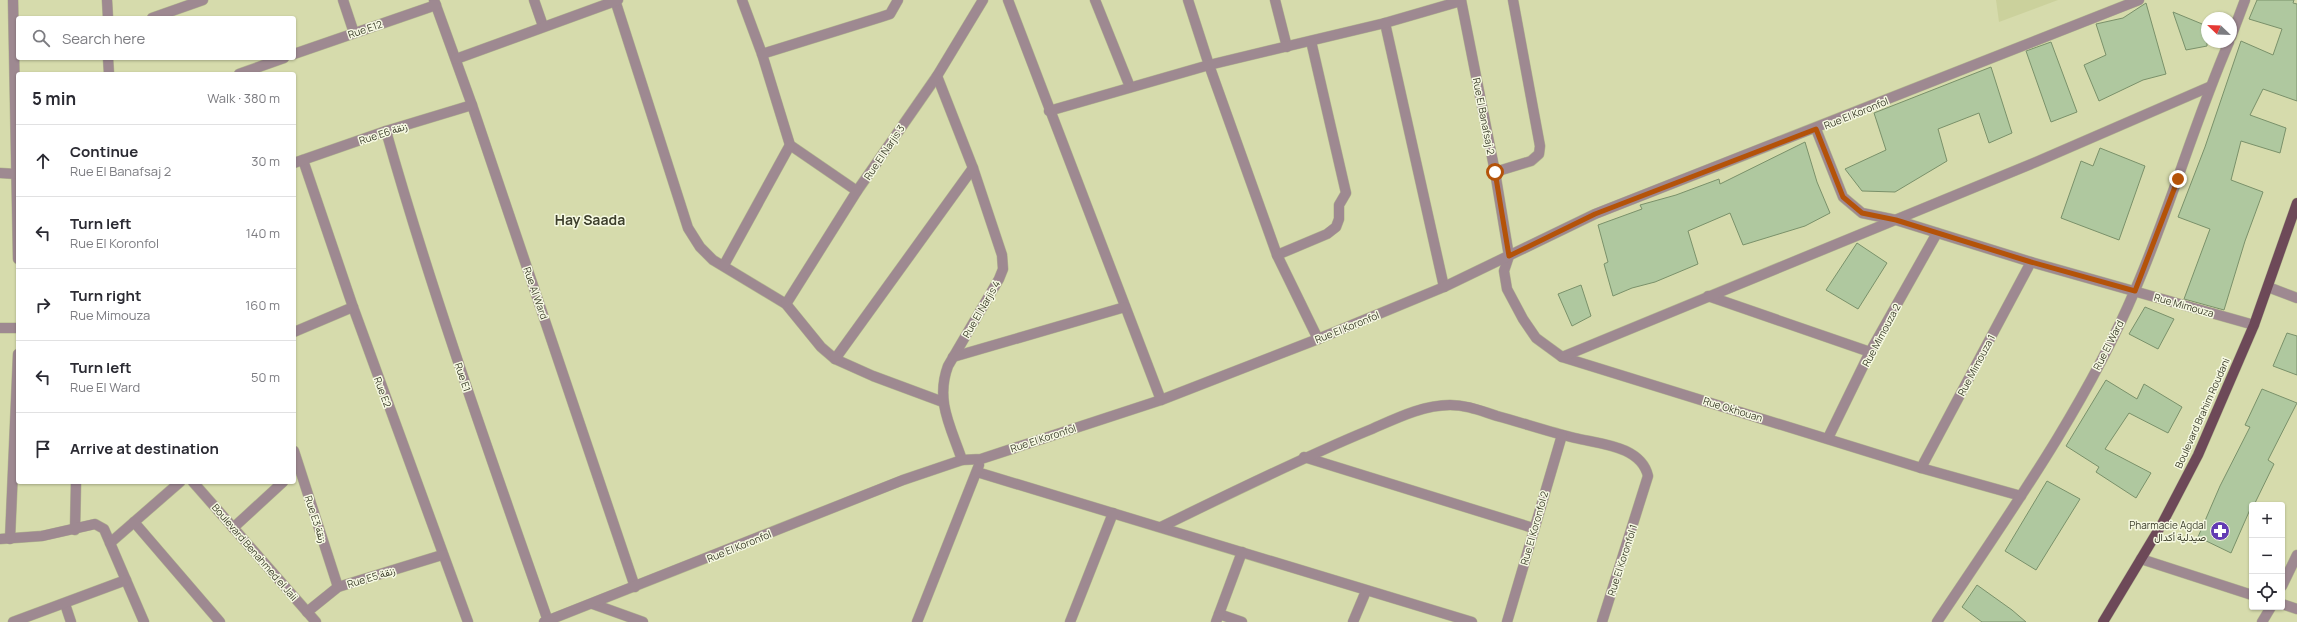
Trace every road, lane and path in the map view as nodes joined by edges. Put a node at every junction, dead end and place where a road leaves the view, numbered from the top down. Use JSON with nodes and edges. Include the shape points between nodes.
{"nodes":[{"id":1,"x":13,"y":0,"type":"edge"},
{"id":2,"x":107,"y":0,"type":"edge"},
{"id":3,"x":203,"y":0,"type":"edge"},
{"id":4,"x":343,"y":0,"type":"edge"},
{"id":5,"x":534,"y":0,"type":"edge"},
{"id":6,"x":616,"y":0,"type":"edge"},
{"id":7,"x":742,"y":0,"type":"edge"},
{"id":8,"x":898,"y":0,"type":"edge"},
{"id":9,"x":983,"y":0,"type":"edge"},
{"id":10,"x":1008,"y":0,"type":"edge"},
{"id":11,"x":1095,"y":0,"type":"edge"},
{"id":12,"x":1188,"y":0,"type":"edge"},
{"id":13,"x":1275,"y":0,"type":"edge"},
{"id":14,"x":1512,"y":0,"type":"edge"},
{"id":15,"x":2139,"y":0,"type":"edge"},
{"id":16,"x":2245,"y":0,"type":"edge"},
{"id":17,"x":1461,"y":1,"type":"edge"},
{"id":18,"x":435,"y":3,"type":"edge"},
{"id":19,"x":108,"y":16,"type":"edge"},
{"id":20,"x":158,"y":16,"type":"edge"},
{"id":21,"x":2237,"y":21,"type":"edge"},
{"id":22,"x":1385,"y":23,"type":"junction"},
{"id":23,"x":543,"y":26,"type":"junction"},
{"id":24,"x":354,"y":33,"type":"junction"},
{"id":25,"x":1311,"y":41,"type":"junction"},
{"id":26,"x":1287,"y":47,"type":"junction"},
{"id":27,"x":2226,"y":48,"type":"edge"},
{"id":28,"x":296,"y":53,"type":"edge"},
{"id":29,"x":762,"y":54,"type":"junction"},
{"id":30,"x":456,"y":58,"type":"junction"},
{"id":31,"x":108,"y":60,"type":"edge"},
{"id":32,"x":278,"y":60,"type":"edge"},
{"id":33,"x":1209,"y":65,"type":"junction"},
{"id":34,"x":109,"y":72,"type":"edge"},
{"id":35,"x":245,"y":72,"type":"edge"},
{"id":36,"x":936,"y":76,"type":"junction"},
{"id":37,"x":1130,"y":87,"type":"junction"},
{"id":38,"x":2209,"y":88,"type":"junction"},
{"id":39,"x":472,"y":105,"type":"junction"},
{"id":40,"x":16,"y":110,"type":"edge"},
{"id":41,"x":1049,"y":111,"type":"junction"},
{"id":42,"x":1816,"y":129,"type":"junction"},
{"id":43,"x":386,"y":131,"type":"junction"},
{"id":44,"x":790,"y":145,"type":"junction"},
{"id":45,"x":298,"y":161,"type":"edge"},
{"id":46,"x":974,"y":168,"type":"junction"},
{"id":47,"x":1495,"y":172,"type":"junction"},
{"id":48,"x":0,"y":173,"type":"edge"},
{"id":49,"x":16,"y":174,"type":"edge"},
{"id":50,"x":857,"y":191,"type":"junction"},
{"id":51,"x":2297,"y":203,"type":"edge"},
{"id":52,"x":1896,"y":220,"type":"junction"},
{"id":53,"x":1937,"y":233,"type":"junction"},
{"id":54,"x":1277,"y":255,"type":"junction"},
{"id":55,"x":1509,"y":256,"type":"junction"},
{"id":56,"x":2031,"y":262,"type":"junction"},
{"id":57,"x":724,"y":265,"type":"junction"},
{"id":58,"x":1444,"y":286,"type":"junction"},
{"id":59,"x":2268,"y":287,"type":"junction"},
{"id":60,"x":2135,"y":291,"type":"junction"},
{"id":61,"x":1708,"y":296,"type":"junction"},
{"id":62,"x":2297,"y":298,"type":"edge"},
{"id":63,"x":786,"y":304,"type":"junction"},
{"id":64,"x":353,"y":307,"type":"junction"},
{"id":65,"x":1125,"y":307,"type":"junction"},
{"id":66,"x":2254,"y":325,"type":"junction"},
{"id":67,"x":0,"y":328,"type":"edge"},
{"id":68,"x":16,"y":328,"type":"edge"},
{"id":69,"x":296,"y":331,"type":"edge"},
{"id":70,"x":1318,"y":339,"type":"junction"},
{"id":71,"x":1870,"y":352,"type":"junction"},
{"id":72,"x":953,"y":357,"type":"junction"},
{"id":73,"x":1562,"y":357,"type":"junction"},
{"id":74,"x":835,"y":358,"type":"junction"},
{"id":75,"x":16,"y":382,"type":"edge"},
{"id":76,"x":1160,"y":400,"type":"junction"},
{"id":77,"x":943,"y":402,"type":"junction"},
{"id":78,"x":1562,"y":435,"type":"junction"},
{"id":79,"x":1828,"y":438,"type":"junction"},
{"id":80,"x":1304,"y":457,"type":"junction"},
{"id":81,"x":981,"y":459,"type":"junction"},
{"id":82,"x":962,"y":460,"type":"junction"},
{"id":83,"x":1921,"y":468,"type":"junction"},
{"id":84,"x":297,"y":470,"type":"edge"},
{"id":85,"x":977,"y":472,"type":"junction"},
{"id":86,"x":76,"y":484,"type":"edge"},
{"id":87,"x":178,"y":484,"type":"edge"},
{"id":88,"x":196,"y":484,"type":"edge"},
{"id":89,"x":281,"y":484,"type":"edge"},
{"id":90,"x":2021,"y":496,"type":"junction"},
{"id":91,"x":1113,"y":512,"type":"junction"},
{"id":92,"x":134,"y":522,"type":"junction"},
{"id":93,"x":1161,"y":527,"type":"junction"},
{"id":94,"x":233,"y":528,"type":"junction"},
{"id":95,"x":1533,"y":528,"type":"junction"},
{"id":96,"x":75,"y":530,"type":"junction"},
{"id":97,"x":5,"y":539,"type":"edge"},
{"id":98,"x":110,"y":543,"type":"junction"},
{"id":99,"x":1242,"y":552,"type":"junction"},
{"id":100,"x":442,"y":555,"type":"junction"},
{"id":101,"x":2297,"y":555,"type":"edge"},
{"id":102,"x":2141,"y":559,"type":"junction"},
{"id":103,"x":126,"y":580,"type":"junction"},
{"id":104,"x":2285,"y":580,"type":"edge"},
{"id":105,"x":338,"y":587,"type":"junction"},
{"id":106,"x":635,"y":587,"type":"junction"},
{"id":107,"x":1366,"y":591,"type":"junction"},
{"id":108,"x":2249,"y":594,"type":"edge"},
{"id":109,"x":65,"y":604,"type":"junction"},
{"id":110,"x":593,"y":604,"type":"junction"},
{"id":111,"x":2285,"y":605,"type":"edge"},
{"id":112,"x":2297,"y":609,"type":"edge"},
{"id":113,"x":2269,"y":610,"type":"edge"},
{"id":114,"x":307,"y":612,"type":"junction"},
{"id":115,"x":1218,"y":618,"type":"edge"},
{"id":116,"x":546,"y":621,"type":"edge"},
{"id":117,"x":13,"y":622,"type":"edge"},
{"id":118,"x":71,"y":622,"type":"edge"},
{"id":119,"x":144,"y":622,"type":"edge"},
{"id":120,"x":220,"y":622,"type":"edge"},
{"id":121,"x":316,"y":622,"type":"edge"},
{"id":122,"x":468,"y":622,"type":"edge"},
{"id":123,"x":643,"y":622,"type":"edge"},
{"id":124,"x":918,"y":622,"type":"edge"},
{"id":125,"x":1070,"y":622,"type":"edge"},
{"id":126,"x":1242,"y":622,"type":"edge"},
{"id":127,"x":1353,"y":622,"type":"edge"},
{"id":128,"x":1472,"y":622,"type":"edge"},
{"id":129,"x":1507,"y":622,"type":"edge"},
{"id":130,"x":1602,"y":622,"type":"edge"},
{"id":131,"x":1937,"y":622,"type":"edge"},
{"id":132,"x":2103,"y":622,"type":"edge"},
{"id":133,"x":2262,"y":622,"type":"edge"}],
"edges":[{"from":1,"to":40,"type":"street"},
{"from":2,"to":19,"type":"street"},
{"from":3,"to":20,"type":"street"},
{"from":4,"to":24,"type":"street"},
{"from":5,"to":23,"type":"street"},
{"from":6,"to":23,"type":"street"},
{"from":6,"to":57,"type":"street","via":[[688,228],[700,247],[713,260]]},
{"from":7,"to":29,"type":"street"},
{"from":8,"to":29,"type":"street","via":[[890,14]]},
{"from":9,"to":36,"type":"street","name":"Rue El Narjis 3"},
{"from":10,"to":41,"type":"street"},
{"from":11,"to":37,"type":"street"},
{"from":12,"to":33,"type":"street"},
{"from":13,"to":26,"type":"street"},
{"from":14,"to":47,"type":"street","via":[[1540,146],[1539,154],[1531,161]]},
{"from":15,"to":42,"type":"street","name":"Rue El Koronfol"},
{"from":16,"to":21,"type":"street"},
{"from":17,"to":22,"type":"street"},
{"from":17,"to":47,"type":"street","name":"Rue El Banafsaj 2"},
{"from":18,"to":24,"type":"street","name":"Rue E12"},
{"from":18,"to":30,"type":"street","name":"Rue Al Ward"},
{"from":22,"to":25,"type":"street"},
{"from":22,"to":58,"type":"street"},
{"from":23,"to":30,"type":"street"},
{"from":24,"to":28,"type":"street","name":"Rue E12"},
{"from":25,"to":26,"type":"street"},
{"from":25,"to":54,"type":"street","via":[[1346,193],[1339,205],[1336,227],[1327,234]]},
{"from":26,"to":33,"type":"street"},
{"from":27,"to":38,"type":"street","name":"Rue El Ward"},
{"from":29,"to":44,"type":"street"},
{"from":30,"to":39,"type":"street","name":"Rue Al Ward"},
{"from":31,"to":34,"type":"street"},
{"from":32,"to":35,"type":"street"},
{"from":33,"to":37,"type":"street"},
{"from":33,"to":54,"type":"street"},
{"from":36,"to":46,"type":"street","name":"Rue El Narjis 4"},
{"from":36,"to":50,"type":"street","name":"Rue El Narjis 3"},
{"from":37,"to":41,"type":"street"},
{"from":38,"to":52,"type":"street"},
{"from":38,"to":60,"type":"street","name":"Rue El Ward","via":[[2178,179]]},
{"from":39,"to":43,"type":"street","name":"Rue E6 زنقة"},
{"from":39,"to":106,"type":"street","name":"Rue Al Ward"},
{"from":41,"to":65,"type":"street"},
{"from":42,"to":52,"type":"street","name":"Rue Mimouza","via":[[1843,197],[1862,213]]},
{"from":42,"to":55,"type":"street","name":"Rue El Koronfol","via":[[1595,214]]},
{"from":43,"to":45,"type":"street","name":"Rue E6 زنقة"},
{"from":43,"to":116,"type":"street","name":"Rue E1","via":[[412,222],[464,383]]},
{"from":44,"to":50,"type":"street"},
{"from":44,"to":57,"type":"street"},
{"from":45,"to":64,"type":"street","name":"Rue E2"},
{"from":46,"to":72,"type":"street","name":"Rue El Narjis 4","via":[[1002,255],[1003,269],[993,291]]},
{"from":46,"to":74,"type":"street"},
{"from":47,"to":55,"type":"street","name":"Rue El Banafsaj 2"},
{"from":48,"to":49,"type":"street"},
{"from":50,"to":63,"type":"street","name":"Rue El Narjis 3"},
{"from":51,"to":59,"type":"main road","name":"Boulevard Brahim Roudani"},
{"from":52,"to":53,"type":"street","name":"Rue Mimouza"},
{"from":52,"to":61,"type":"street"},
{"from":53,"to":56,"type":"street","name":"Rue Mimouza"},
{"from":53,"to":71,"type":"street","name":"Rue Mimouza 2"},
{"from":54,"to":70,"type":"street"},
{"from":55,"to":58,"type":"street","name":"Rue El Koronfol"},
{"from":55,"to":73,"type":"street","name":"Rue Okhouan","via":[[1504,271],[1508,289],[1523,319],[1536,338]]},
{"from":56,"to":60,"type":"street","name":"Rue Mimouza"},
{"from":56,"to":83,"type":"street","name":"Rue Mimouza 1"},
{"from":57,"to":63,"type":"street"},
{"from":58,"to":70,"type":"street","name":"Rue El Koronfol"},
{"from":59,"to":62,"type":"street"},
{"from":59,"to":66,"type":"main road","name":"Boulevard Brahim Roudani"},
{"from":60,"to":66,"type":"street","name":"Rue Mimouza"},
{"from":60,"to":90,"type":"street","name":"Rue El Ward","via":[[2088,384]]},
{"from":61,"to":71,"type":"street"},
{"from":61,"to":73,"type":"street"},
{"from":63,"to":74,"type":"street","via":[[821,347]]},
{"from":64,"to":69,"type":"street"},
{"from":64,"to":100,"type":"street","name":"Rue E2"},
{"from":65,"to":72,"type":"street"},
{"from":65,"to":76,"type":"street"},
{"from":66,"to":102,"type":"main road","name":"Boulevard Brahim Roudani","via":[[2198,455]]},
{"from":67,"to":68,"type":"street"},
{"from":70,"to":76,"type":"street","name":"Rue El Koronfol"},
{"from":71,"to":79,"type":"street","name":"Rue Mimouza 2"},
{"from":72,"to":77,"type":"street","name":"Rue El Narjis 4","via":[[943,380]]},
{"from":73,"to":79,"type":"street","name":"Rue Okhouan"},
{"from":74,"to":77,"type":"street","via":[[873,376]]},
{"from":75,"to":97,"type":"street"},
{"from":76,"to":81,"type":"street","name":"Rue El Koronfol"},
{"from":77,"to":82,"type":"street"},
{"from":78,"to":80,"type":"street","name":"Rue El Koronfol 1","via":[[1470,406],[1449,405],[1430,407],[1407,415]]},
{"from":78,"to":95,"type":"street","name":"Rue El Koronfol 2"},
{"from":78,"to":130,"type":"street","name":"Rue El Koronfol 1","via":[[1618,448],[1634,455],[1646,468],[1648,476]]},
{"from":79,"to":83,"type":"street","name":"Rue Okhouan"},
{"from":80,"to":93,"type":"street","name":"Rue El Koronfol 1"},
{"from":80,"to":95,"type":"street"},
{"from":81,"to":82,"type":"street","name":"Rue El Koronfol"},
{"from":81,"to":85,"type":"street"},
{"from":82,"to":106,"type":"street","name":"Rue El Koronfol","via":[[902,480]]},
{"from":83,"to":90,"type":"street","name":"Rue Okhouan"},
{"from":84,"to":105,"type":"street","name":"Rue E3 زنقة"},
{"from":85,"to":91,"type":"street"},
{"from":85,"to":124,"type":"street"},
{"from":86,"to":96,"type":"street"},
{"from":87,"to":92,"type":"street"},
{"from":88,"to":94,"type":"street","name":"Boulevard Benahmed el Jaii"},
{"from":89,"to":94,"type":"street"},
{"from":90,"to":131,"type":"street","name":"Rue El Ward"},
{"from":91,"to":93,"type":"street"},
{"from":91,"to":125,"type":"street"},
{"from":92,"to":98,"type":"street"},
{"from":92,"to":120,"type":"street"},
{"from":93,"to":99,"type":"street"},
{"from":94,"to":114,"type":"street","name":"Boulevard Benahmed el Jaii"},
{"from":95,"to":129,"type":"street","name":"Rue El Koronfol 2"},
{"from":96,"to":97,"type":"street"},
{"from":96,"to":98,"type":"street","via":[[95,524],[104,529]]},
{"from":98,"to":103,"type":"street"},
{"from":99,"to":107,"type":"street"},
{"from":99,"to":115,"type":"street"},
{"from":100,"to":105,"type":"street","name":"Rue E5 زنقة"},
{"from":100,"to":122,"type":"street","name":"Rue E2"},
{"from":101,"to":104,"type":"street"},
{"from":102,"to":108,"type":"street"},
{"from":102,"to":132,"type":"main road","name":"Boulevard Brahim Roudani"},
{"from":103,"to":109,"type":"street"},
{"from":103,"to":119,"type":"street"},
{"from":105,"to":114,"type":"street","name":"Rue E5 زنقة"},
{"from":106,"to":110,"type":"street","name":"Rue El Koronfol"},
{"from":107,"to":127,"type":"street"},
{"from":107,"to":128,"type":"street"},
{"from":109,"to":117,"type":"street"},
{"from":109,"to":118,"type":"street"},
{"from":110,"to":116,"type":"street","name":"Rue El Koronfol"},
{"from":110,"to":123,"type":"street"},
{"from":111,"to":112,"type":"street"},
{"from":113,"to":133,"type":"street"},
{"from":114,"to":121,"type":"street","name":"Boulevard Benahmed el Jaii"},
{"from":115,"to":126,"type":"street"}]}
